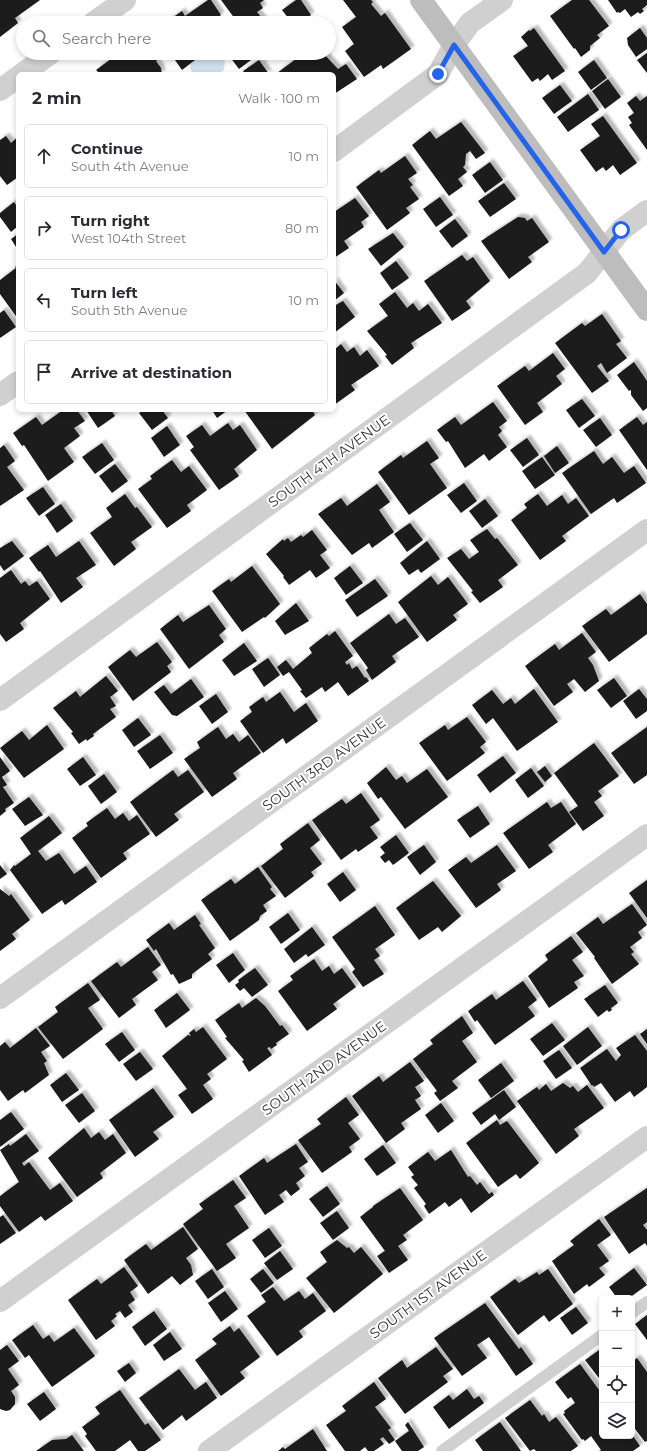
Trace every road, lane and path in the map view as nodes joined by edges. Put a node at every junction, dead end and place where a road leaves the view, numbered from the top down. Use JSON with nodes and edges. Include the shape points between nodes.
{"nodes":[{"id":1,"x":125,"y":0,"type":"edge"},
{"id":2,"x":421,"y":0,"type":"edge"},
{"id":3,"x":502,"y":0,"type":"edge"},
{"id":4,"x":103,"y":16,"type":"edge"},
{"id":5,"x":454,"y":45,"type":"junction"},
{"id":6,"x":41,"y":60,"type":"edge"},
{"id":7,"x":25,"y":72,"type":"edge"},
{"id":8,"x":16,"y":78,"type":"edge"},
{"id":9,"x":0,"y":90,"type":"edge"},
{"id":10,"x":336,"y":149,"type":"edge"},
{"id":11,"x":647,"y":211,"type":"edge"},
{"id":12,"x":604,"y":252,"type":"junction"},
{"id":13,"x":647,"y":310,"type":"edge"},
{"id":14,"x":16,"y":383,"type":"edge"},
{"id":15,"x":0,"y":395,"type":"edge"},
{"id":16,"x":647,"y":530,"type":"edge"},
{"id":17,"x":0,"y":700,"type":"edge"},
{"id":18,"x":647,"y":835,"type":"edge"},
{"id":19,"x":0,"y":998,"type":"edge"},
{"id":20,"x":647,"y":1137,"type":"edge"},
{"id":21,"x":0,"y":1301,"type":"edge"},
{"id":22,"x":647,"y":1302,"type":"edge"},
{"id":23,"x":635,"y":1311,"type":"edge"},
{"id":24,"x":599,"y":1337,"type":"edge"},
{"id":25,"x":209,"y":1451,"type":"edge"},
{"id":26,"x":442,"y":1451,"type":"edge"}],
"edges":[{"from":1,"to":4,"type":"street"},
{"from":2,"to":5,"type":"street"},
{"from":3,"to":5,"type":"street","via":[[470,23]]},
{"from":5,"to":10,"type":"street","via":[[438,74]]},
{"from":5,"to":12,"type":"street"},
{"from":6,"to":7,"type":"street"},
{"from":8,"to":9,"type":"street"},
{"from":11,"to":12,"type":"street","name":"SOUTH 4TH AVENUE","via":[[621,230]]},
{"from":12,"to":13,"type":"street"},
{"from":12,"to":17,"type":"street","name":"SOUTH 4TH AVENUE","via":[[587,273]]},
{"from":14,"to":15,"type":"street"},
{"from":16,"to":19,"type":"street","name":"SOUTH 3RD AVENUE"},
{"from":18,"to":21,"type":"street","name":"SOUTH 2ND AVENUE"},
{"from":20,"to":25,"type":"street","name":"SOUTH 1ST AVENUE"},
{"from":22,"to":23,"type":"lane"},
{"from":24,"to":26,"type":"lane"}]}
